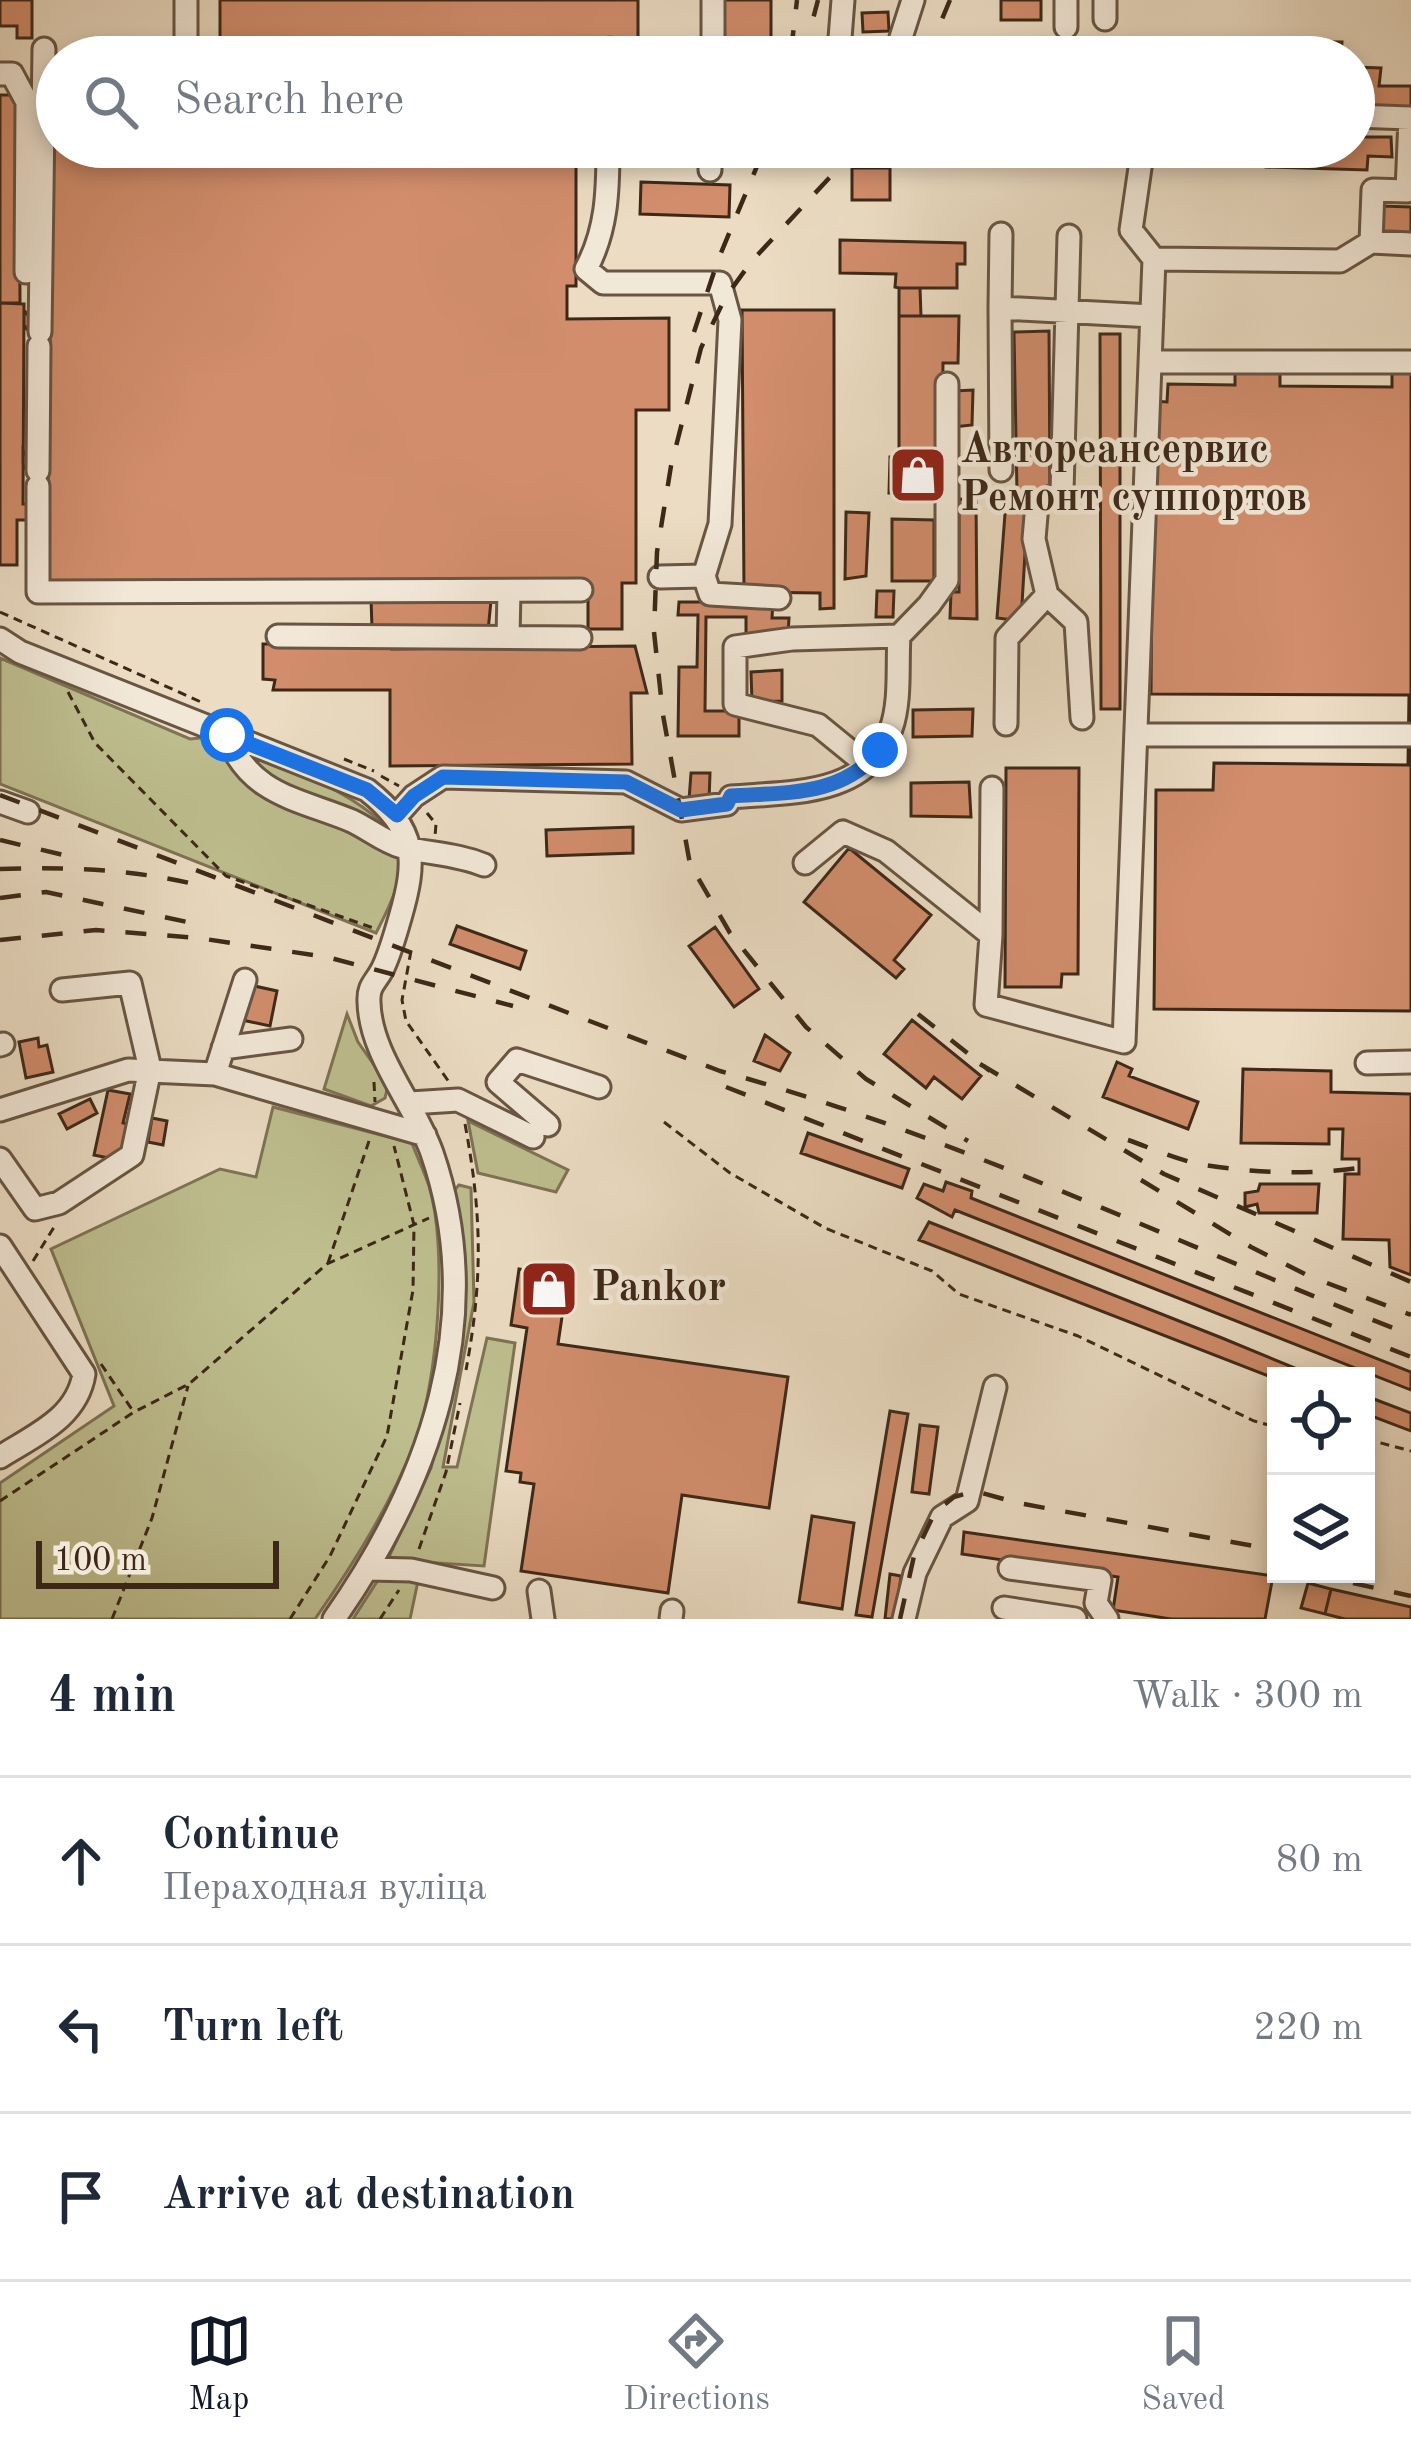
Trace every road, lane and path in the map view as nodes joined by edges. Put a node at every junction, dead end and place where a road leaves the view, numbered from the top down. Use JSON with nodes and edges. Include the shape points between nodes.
{"nodes":[{"id":1,"x":186,"y":0,"type":"edge"},
{"id":2,"x":713,"y":0,"type":"edge"},
{"id":3,"x":843,"y":0,"type":"edge"},
{"id":4,"x":913,"y":0,"type":"edge"},
{"id":5,"x":1066,"y":0,"type":"edge"},
{"id":6,"x":1066,"y":27,"type":"dead end"},
{"id":7,"x":186,"y":36,"type":"edge"},
{"id":8,"x":712,"y":36,"type":"edge"},
{"id":9,"x":840,"y":36,"type":"edge"},
{"id":10,"x":901,"y":36,"type":"edge"},
{"id":11,"x":0,"y":74,"type":"edge"},
{"id":12,"x":1375,"y":117,"type":"edge"},
{"id":13,"x":42,"y":168,"type":"edge"},
{"id":14,"x":608,"y":168,"type":"edge"},
{"id":15,"x":1140,"y":168,"type":"edge"},
{"id":16,"x":1001,"y":234,"type":"dead end"},
{"id":17,"x":1069,"y":236,"type":"dead end"},
{"id":18,"x":1371,"y":242,"type":"junction"},
{"id":19,"x":1411,"y":244,"type":"edge"},
{"id":20,"x":1154,"y":259,"type":"junction"},
{"id":21,"x":26,"y":272,"type":"dead end"},
{"id":22,"x":1000,"y":308,"type":"junction"},
{"id":23,"x":1067,"y":309,"type":"junction"},
{"id":24,"x":1151,"y":316,"type":"junction"},
{"id":25,"x":1150,"y":362,"type":"junction"},
{"id":26,"x":1411,"y":362,"type":"edge"},
{"id":27,"x":947,"y":383,"type":"dead end"},
{"id":28,"x":1001,"y":470,"type":"dead end"},
{"id":29,"x":704,"y":576,"type":"junction"},
{"id":30,"x":660,"y":577,"type":"dead end"},
{"id":31,"x":581,"y":590,"type":"dead end"},
{"id":32,"x":509,"y":591,"type":"junction"},
{"id":33,"x":1047,"y":595,"type":"junction"},
{"id":34,"x":779,"y":598,"type":"dead end"},
{"id":35,"x":278,"y":636,"type":"dead end"},
{"id":36,"x":898,"y":637,"type":"junction"},
{"id":37,"x":508,"y":638,"type":"junction"},
{"id":38,"x":580,"y":638,"type":"dead end"},
{"id":39,"x":0,"y":639,"type":"edge"},
{"id":40,"x":64,"y":686,"type":"dead end"},
{"id":41,"x":1082,"y":718,"type":"dead end"},
{"id":42,"x":1006,"y":724,"type":"dead end"},
{"id":43,"x":227,"y":735,"type":"junction"},
{"id":44,"x":1137,"y":735,"type":"junction"},
{"id":45,"x":1408,"y":735,"type":"edge"},
{"id":46,"x":867,"y":765,"type":"junction"},
{"id":47,"x":992,"y":788,"type":"dead end"},
{"id":48,"x":0,"y":802,"type":"edge"},
{"id":49,"x":28,"y":812,"type":"dead end"},
{"id":50,"x":397,"y":815,"type":"junction"},
{"id":51,"x":410,"y":849,"type":"junction"},
{"id":52,"x":805,"y":862,"type":"dead end"},
{"id":53,"x":484,"y":866,"type":"dead end"},
{"id":54,"x":376,"y":929,"type":"dead end"},
{"id":55,"x":991,"y":935,"type":"junction"},
{"id":56,"x":245,"y":980,"type":"dead end"},
{"id":57,"x":62,"y":989,"type":"dead end"},
{"id":58,"x":291,"y":1039,"type":"dead end"},
{"id":59,"x":224,"y":1048,"type":"junction"},
{"id":60,"x":1411,"y":1062,"type":"edge"},
{"id":61,"x":1367,"y":1063,"type":"dead end"},
{"id":62,"x":150,"y":1069,"type":"junction"},
{"id":63,"x":215,"y":1074,"type":"junction"},
{"id":64,"x":599,"y":1087,"type":"dead end"},
{"id":65,"x":410,"y":1103,"type":"junction"},
{"id":66,"x":0,"y":1110,"type":"edge"},
{"id":67,"x":664,"y":1122,"type":"dead end"},
{"id":68,"x":389,"y":1125,"type":"junction"},
{"id":69,"x":425,"y":1135,"type":"junction"},
{"id":70,"x":0,"y":1159,"type":"edge"},
{"id":71,"x":447,"y":1210,"type":"junction"},
{"id":72,"x":57,"y":1223,"type":"dead end"},
{"id":73,"x":414,"y":1225,"type":"junction"},
{"id":74,"x":0,"y":1246,"type":"edge"},
{"id":75,"x":35,"y":1266,"type":"dead end"},
{"id":76,"x":97,"y":1358,"type":"dead end"},
{"id":77,"x":189,"y":1384,"type":"junction"},
{"id":78,"x":995,"y":1387,"type":"dead end"},
{"id":79,"x":134,"y":1412,"type":"junction"},
{"id":80,"x":1267,"y":1425,"type":"edge"},
{"id":81,"x":1375,"y":1441,"type":"edge"},
{"id":82,"x":1411,"y":1451,"type":"edge"},
{"id":83,"x":0,"y":1457,"type":"edge"},
{"id":84,"x":0,"y":1502,"type":"edge"},
{"id":85,"x":1010,"y":1568,"type":"dead end"},
{"id":86,"x":369,"y":1569,"type":"junction"},
{"id":87,"x":493,"y":1588,"type":"dead end"},
{"id":88,"x":538,"y":1591,"type":"dead end"},
{"id":89,"x":1004,"y":1608,"type":"dead end"},
{"id":90,"x":1099,"y":1614,"type":"edge"},
{"id":91,"x":112,"y":1619,"type":"edge"},
{"id":92,"x":290,"y":1619,"type":"edge"},
{"id":93,"x":334,"y":1619,"type":"edge"},
{"id":94,"x":543,"y":1619,"type":"edge"},
{"id":95,"x":904,"y":1619,"type":"edge"},
{"id":96,"x":1075,"y":1619,"type":"edge"}],
"edges":[{"from":1,"to":7,"type":"street"},
{"from":2,"to":8,"type":"street"},
{"from":3,"to":9,"type":"street"},
{"from":4,"to":10,"type":"street"},
{"from":5,"to":6,"type":"street"},
{"from":11,"to":21,"type":"street","via":[[12,74],[27,102]]},
{"from":12,"to":18,"type":"street","via":[[1410,118],[1407,191],[1373,190]]},
{"from":13,"to":32,"type":"street","via":[[38,592]]},
{"from":14,"to":29,"type":"street","via":[[599,244],[586,269],[602,283],[720,284],[730,320],[721,524]]},
{"from":15,"to":20,"type":"street","via":[[1131,230]]},
{"from":16,"to":22,"type":"street"},
{"from":17,"to":23,"type":"street"},
{"from":18,"to":19,"type":"street"},
{"from":18,"to":20,"type":"street","via":[[1340,261]]},
{"from":20,"to":24,"type":"street"},
{"from":22,"to":23,"type":"street"},
{"from":22,"to":28,"type":"street"},
{"from":23,"to":24,"type":"street"},
{"from":23,"to":33,"type":"street","via":[[1062,492],[1037,504],[1034,539]]},
{"from":24,"to":25,"type":"street"},
{"from":25,"to":26,"type":"street"},
{"from":25,"to":44,"type":"street"},
{"from":27,"to":36,"type":"street","via":[[947,580]]},
{"from":29,"to":30,"type":"street"},
{"from":29,"to":34,"type":"street","via":[[710,594]]},
{"from":31,"to":32,"type":"street"},
{"from":32,"to":37,"type":"street"},
{"from":33,"to":41,"type":"street","via":[[1076,622]]},
{"from":33,"to":42,"type":"street","via":[[1007,638]]},
{"from":35,"to":37,"type":"street"},
{"from":36,"to":46,"type":"street","via":[[891,731]]},
{"from":36,"to":46,"type":"street","via":[[735,647],[735,704],[818,725]]},
{"from":37,"to":38,"type":"street"},
{"from":39,"to":43,"type":"street"},
{"from":40,"to":54,"type":"path","via":[[94,742],[226,876]]},
{"from":43,"to":50,"type":"street","via":[[367,790]]},
{"from":43,"to":51,"type":"street","via":[[236,759],[272,791]]},
{"from":44,"to":45,"type":"street"},
{"from":44,"to":55,"type":"street","via":[[1124,1042],[986,1005]]},
{"from":46,"to":50,"type":"street","via":[[823,789],[731,796],[727,804],[681,810],[626,782],[443,777]]},
{"from":47,"to":55,"type":"street"},
{"from":48,"to":49,"type":"street"},
{"from":50,"to":51,"type":"street"},
{"from":51,"to":53,"type":"street"},
{"from":51,"to":65,"type":"street","via":[[410,887],[368,1006]]},
{"from":52,"to":55,"type":"street","via":[[844,832],[886,850]]},
{"from":56,"to":59,"type":"street"},
{"from":57,"to":62,"type":"street","via":[[130,983]]},
{"from":58,"to":59,"type":"street"},
{"from":59,"to":63,"type":"street"},
{"from":60,"to":61,"type":"street"},
{"from":62,"to":63,"type":"street"},
{"from":62,"to":66,"type":"street"},
{"from":62,"to":70,"type":"street","via":[[132,1156],[59,1203],[35,1209]]},
{"from":63,"to":68,"type":"street"},
{"from":64,"to":65,"type":"street","via":[[517,1060],[498,1082],[541,1131],[458,1100]]},
{"from":65,"to":69,"type":"street"},
{"from":67,"to":80,"type":"path","via":[[730,1173],[825,1228]]},
{"from":68,"to":69,"type":"street"},
{"from":68,"to":73,"type":"path"},
{"from":69,"to":71,"type":"street"},
{"from":71,"to":73,"type":"path"},
{"from":71,"to":86,"type":"street","via":[[451,1335],[437,1413],[409,1495]]},
{"from":72,"to":75,"type":"path","via":[[32,1258]]},
{"from":73,"to":77,"type":"path","via":[[327,1264]]},
{"from":73,"to":92,"type":"path","via":[[413,1289],[386,1436],[331,1556]]},
{"from":74,"to":83,"type":"street","via":[[84,1374],[80,1397],[60,1418]]},
{"from":76,"to":79,"type":"path"},
{"from":77,"to":79,"type":"path"},
{"from":77,"to":91,"type":"path","via":[[152,1518]]},
{"from":78,"to":95,"type":"street","via":[[967,1501],[942,1517]]},
{"from":79,"to":84,"type":"path"},
{"from":81,"to":82,"type":"path"},
{"from":85,"to":90,"type":"street","via":[[1100,1580]]},
{"from":86,"to":87,"type":"street"},
{"from":86,"to":93,"type":"street"},
{"from":88,"to":94,"type":"street"},
{"from":89,"to":96,"type":"street"}]}
